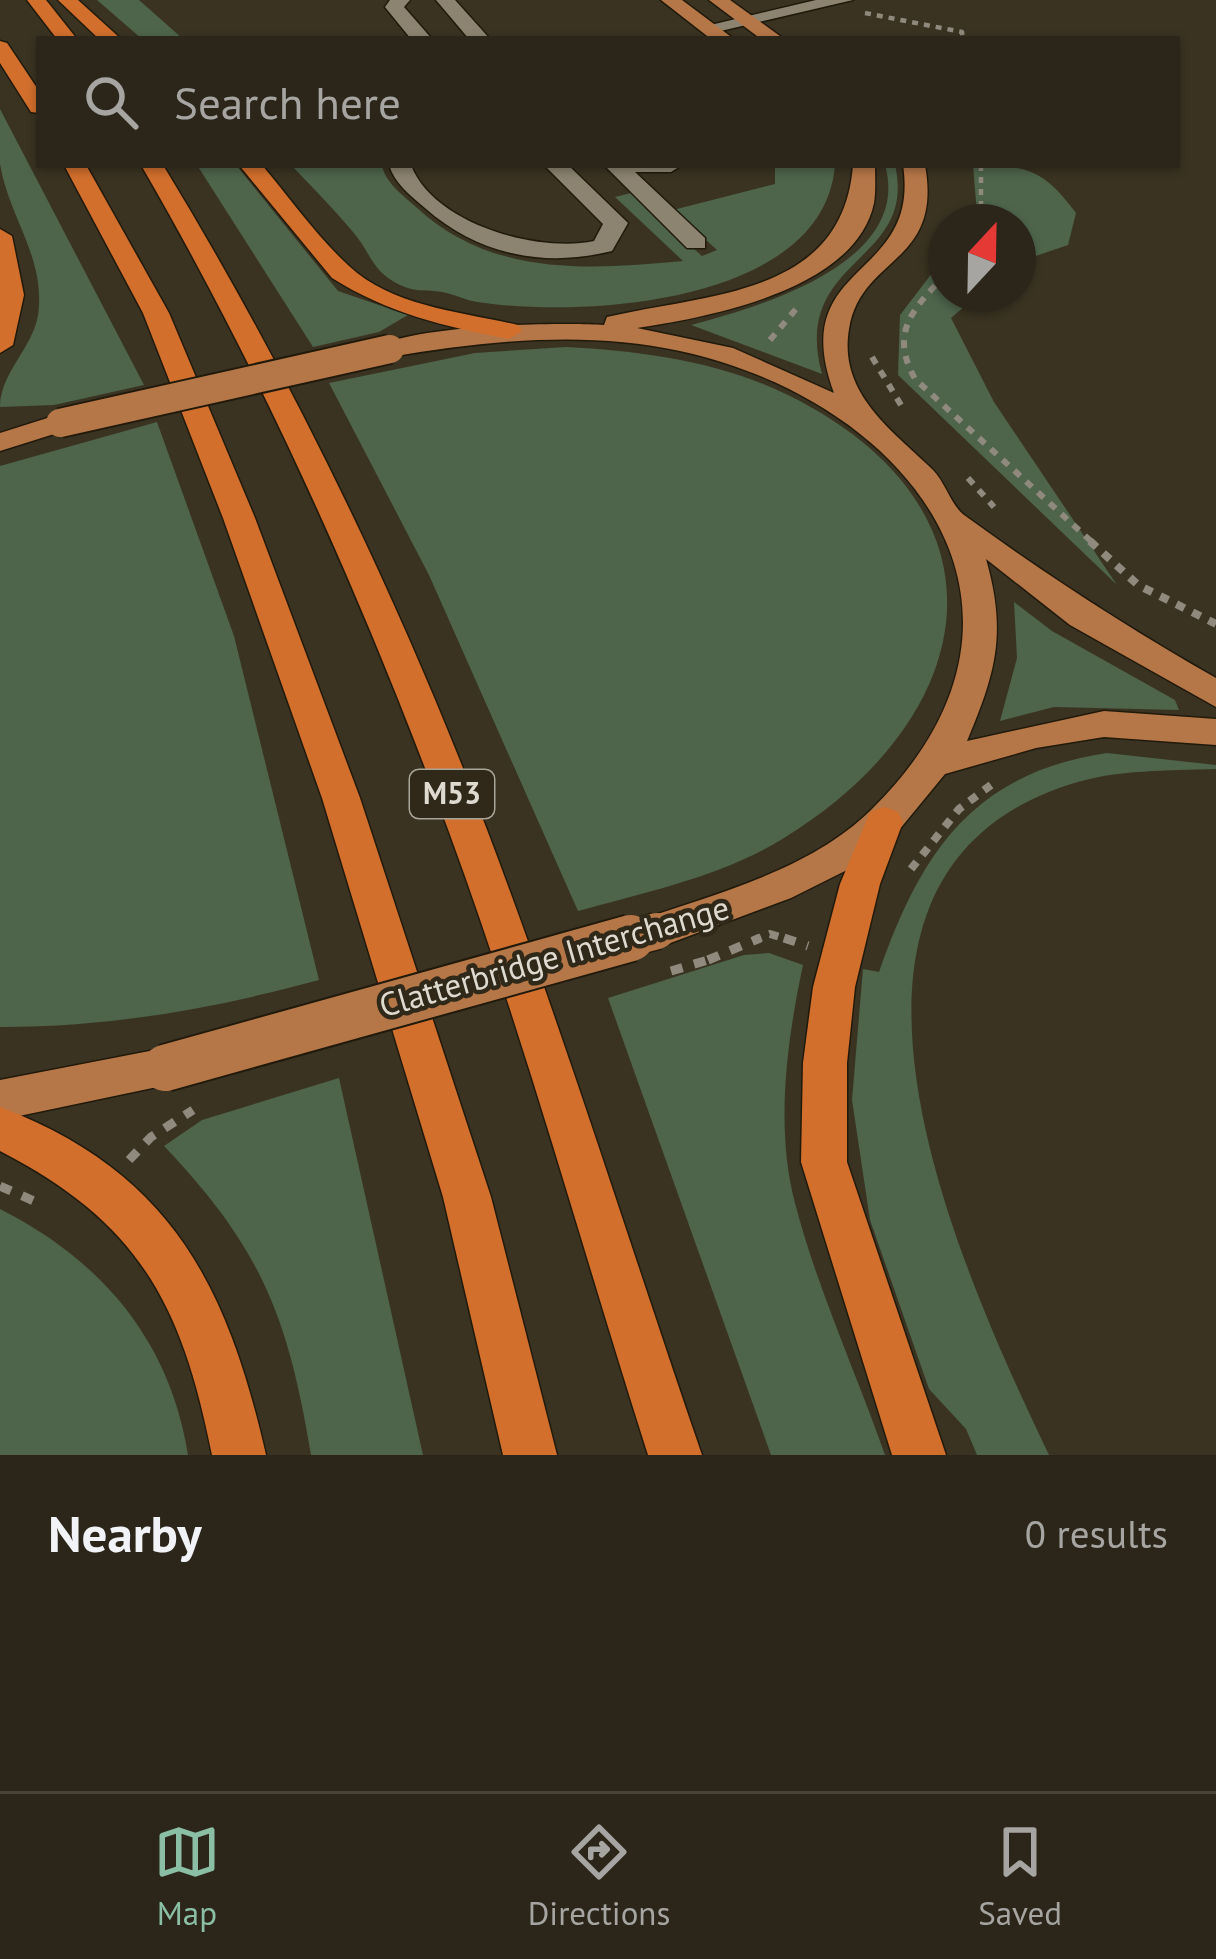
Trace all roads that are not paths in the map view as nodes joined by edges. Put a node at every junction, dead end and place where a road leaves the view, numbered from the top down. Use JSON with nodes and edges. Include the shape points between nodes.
{"nodes":[{"id":1,"x":36,"y":0,"type":"edge"},
{"id":2,"x":67,"y":0,"type":"edge"},
{"id":3,"x":400,"y":0,"type":"edge"},
{"id":4,"x":445,"y":0,"type":"edge"},
{"id":5,"x":670,"y":0,"type":"edge"},
{"id":6,"x":718,"y":0,"type":"edge"},
{"id":7,"x":843,"y":0,"type":"edge"},
{"id":8,"x":748,"y":21,"type":"junction"},
{"id":9,"x":716,"y":33,"type":"edge"},
{"id":10,"x":65,"y":36,"type":"edge"},
{"id":11,"x":108,"y":36,"type":"edge"},
{"id":12,"x":419,"y":36,"type":"edge"},
{"id":13,"x":480,"y":36,"type":"edge"},
{"id":14,"x":770,"y":36,"type":"edge"},
{"id":15,"x":0,"y":47,"type":"edge"},
{"id":16,"x":36,"y":102,"type":"edge"},
{"id":17,"x":78,"y":168,"type":"edge"},
{"id":18,"x":154,"y":168,"type":"edge"},
{"id":19,"x":253,"y":168,"type":"edge"},
{"id":20,"x":401,"y":168,"type":"edge"},
{"id":21,"x":557,"y":168,"type":"edge"},
{"id":22,"x":618,"y":168,"type":"edge"},
{"id":23,"x":864,"y":168,"type":"edge"},
{"id":24,"x":914,"y":168,"type":"edge"},
{"id":25,"x":0,"y":236,"type":"edge"},
{"id":26,"x":696,"y":243,"type":"dead end"},
{"id":27,"x":565,"y":330,"type":"junction"},
{"id":28,"x":508,"y":331,"type":"junction"},
{"id":29,"x":0,"y":345,"type":"edge"},
{"id":30,"x":861,"y":422,"type":"junction"},
{"id":31,"x":0,"y":442,"type":"edge"},
{"id":32,"x":961,"y":524,"type":"junction"},
{"id":33,"x":1216,"y":694,"type":"edge"},
{"id":34,"x":1216,"y":732,"type":"edge"},
{"id":35,"x":932,"y":764,"type":"junction"},
{"id":36,"x":884,"y":821,"type":"junction"},
{"id":37,"x":0,"y":1100,"type":"edge"},
{"id":38,"x":0,"y":1129,"type":"edge"},
{"id":39,"x":238,"y":1455,"type":"edge"},
{"id":40,"x":530,"y":1455,"type":"edge"},
{"id":41,"x":675,"y":1455,"type":"edge"},
{"id":42,"x":919,"y":1455,"type":"edge"}],
"edges":[{"from":1,"to":10,"type":"highway"},
{"from":2,"to":11,"type":"highway"},
{"from":3,"to":12,"type":"street","via":[[394,7]]},
{"from":4,"to":13,"type":"street"},
{"from":5,"to":9,"type":"main road"},
{"from":6,"to":8,"type":"main road"},
{"from":7,"to":8,"type":"street"},
{"from":8,"to":9,"type":"street"},
{"from":8,"to":14,"type":"main road"},
{"from":15,"to":16,"type":"highway"},
{"from":17,"to":40,"type":"highway","via":[[156,313],[341,799],[467,1197]]},
{"from":18,"to":41,"type":"highway","number":"M53","via":[[269,374],[434,748]]},
{"from":19,"to":28,"type":"highway","via":[[358,285],[398,304]]},
{"from":20,"to":21,"type":"street","via":[[438,210],[507,248],[550,254],[603,246],[616,223]]},
{"from":22,"to":26,"type":"street"},
{"from":23,"to":27,"type":"main road","via":[[865,197],[851,228],[792,277],[707,308]]},
{"from":24,"to":30,"type":"main road","via":[[917,214],[907,238],[847,298],[835,331]]},
{"from":25,"to":29,"type":"highway","via":[[11,296]]},
{"from":27,"to":28,"type":"main road","name":"Clatterbridge Interchange"},
{"from":27,"to":30,"type":"main road","name":"Clatterbridge Interchange","via":[[722,354],[790,380]]},
{"from":28,"to":31,"type":"main road","name":"Clatterbridge Interchange","bridge":true,"via":[[390,349]]},
{"from":30,"to":32,"type":"main road","name":"Clatterbridge Interchange","via":[[910,460]]},
{"from":32,"to":33,"type":"main road","via":[[1082,617]]},
{"from":32,"to":35,"type":"main road","name":"Clatterbridge Interchange","via":[[981,587],[984,631],[978,676]]},
{"from":34,"to":35,"type":"main road","via":[[1104,724]]},
{"from":35,"to":36,"type":"main road","name":"Clatterbridge Interchange"},
{"from":36,"to":37,"type":"main road","name":"Clatterbridge Interchange","bridge":true,"via":[[816,868],[658,931],[165,1068]]},
{"from":36,"to":42,"type":"highway","via":[[842,957],[825,1063],[824,1162]]},
{"from":38,"to":39,"type":"highway","via":[[129,1206],[165,1250],[222,1366]]}]}
